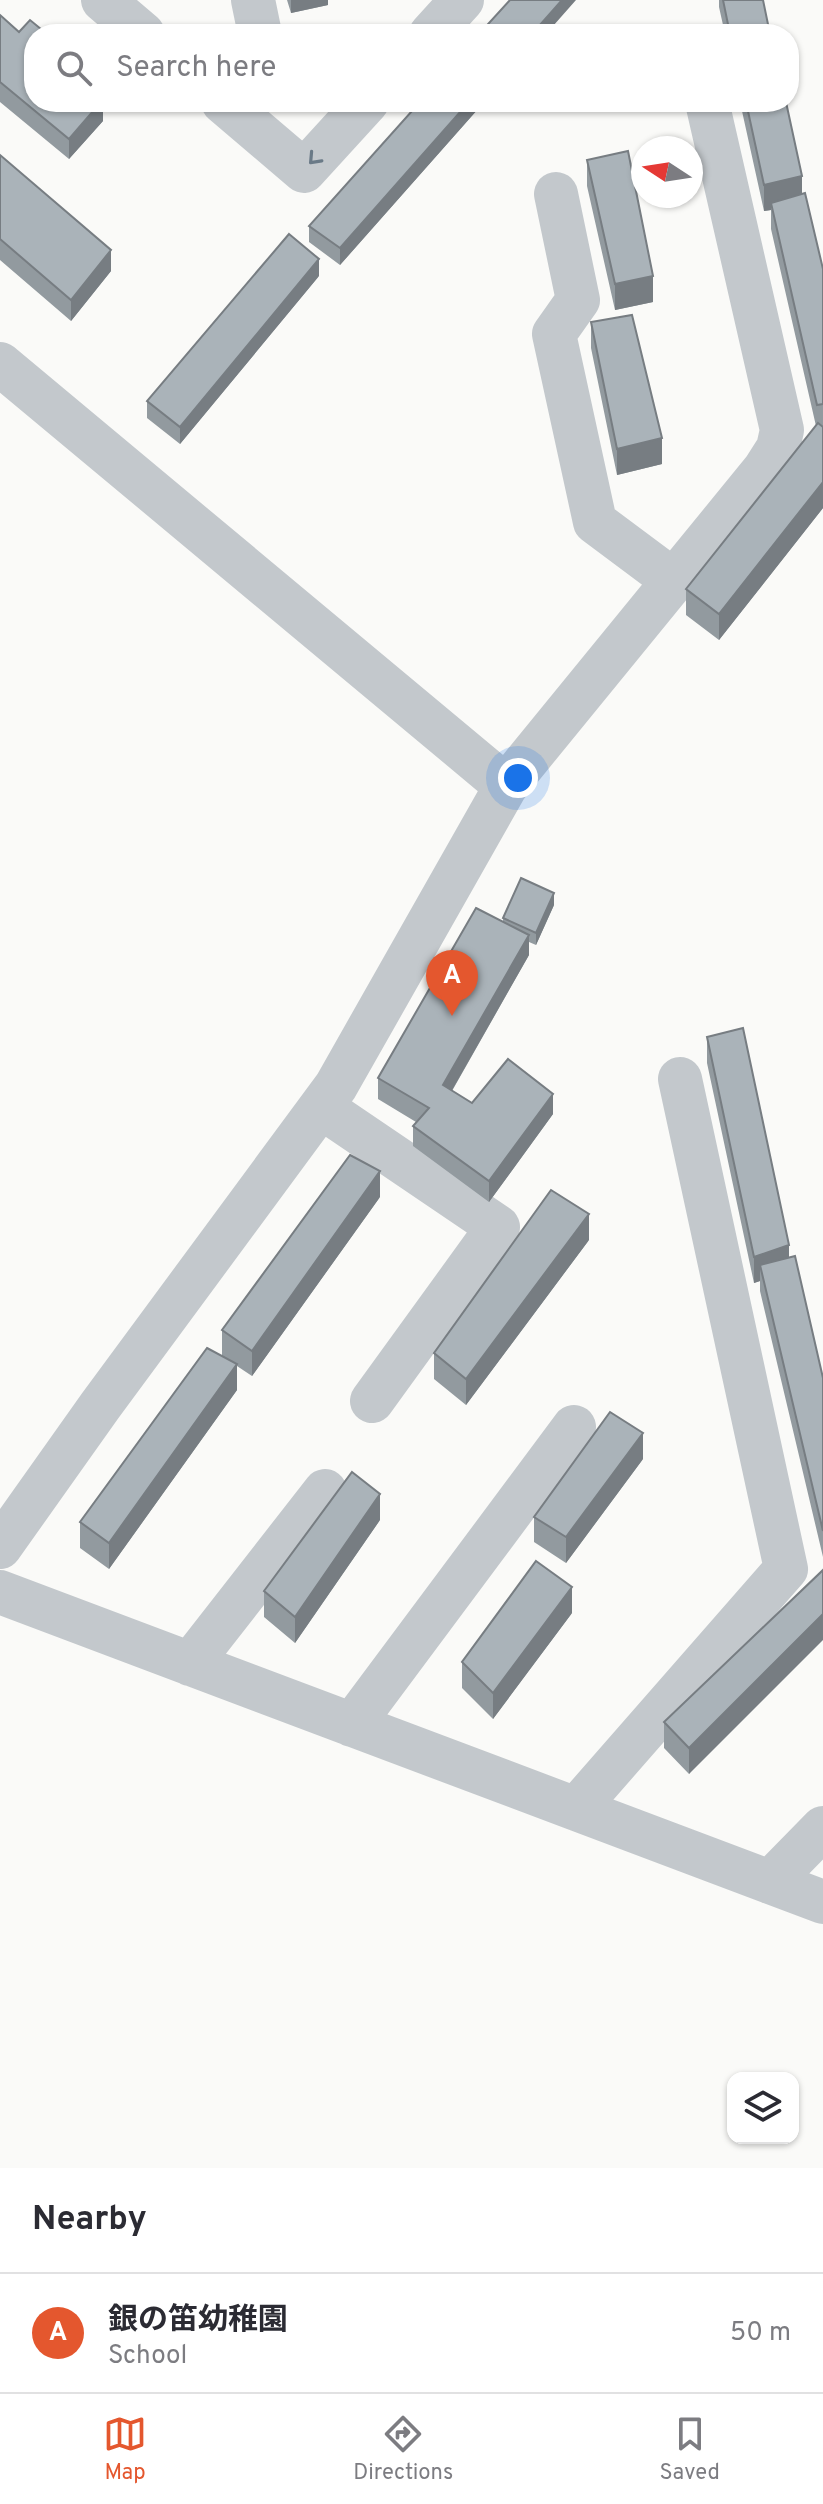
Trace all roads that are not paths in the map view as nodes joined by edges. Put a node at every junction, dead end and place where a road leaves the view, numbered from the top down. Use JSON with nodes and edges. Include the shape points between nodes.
{"nodes":[{"id":1,"x":103,"y":0,"type":"edge"},
{"id":2,"x":253,"y":0,"type":"edge"},
{"id":3,"x":462,"y":0,"type":"edge"},
{"id":4,"x":131,"y":24,"type":"edge"},
{"id":5,"x":258,"y":24,"type":"edge"},
{"id":6,"x":440,"y":24,"type":"edge"},
{"id":7,"x":235,"y":112,"type":"edge"},
{"id":8,"x":358,"y":112,"type":"edge"},
{"id":9,"x":709,"y":112,"type":"edge"},
{"id":10,"x":556,"y":194,"type":"dead end"},
{"id":11,"x":0,"y":364,"type":"edge"},
{"id":12,"x":674,"y":581,"type":"junction"},
{"id":13,"x":506,"y":786,"type":"junction"},
{"id":14,"x":680,"y":1079,"type":"dead end"},
{"id":15,"x":321,"y":1107,"type":"junction"},
{"id":16,"x":372,"y":1401,"type":"dead end"},
{"id":17,"x":574,"y":1427,"type":"dead end"},
{"id":18,"x":325,"y":1491,"type":"dead end"},
{"id":19,"x":0,"y":1547,"type":"edge"},
{"id":20,"x":0,"y":1592,"type":"edge"},
{"id":21,"x":190,"y":1664,"type":"junction"},
{"id":22,"x":352,"y":1725,"type":"junction"},
{"id":23,"x":576,"y":1809,"type":"junction"},
{"id":24,"x":823,"y":1828,"type":"edge"},
{"id":25,"x":770,"y":1882,"type":"junction"},
{"id":26,"x":823,"y":1902,"type":"edge"}],
"edges":[{"from":1,"to":4,"type":"street"},
{"from":2,"to":5,"type":"street"},
{"from":3,"to":6,"type":"street"},
{"from":8,"to":7,"type":"street","one_way":true,"via":[[304,171]]},
{"from":9,"to":12,"type":"street","via":[[782,430],[764,470]]},
{"from":10,"to":12,"type":"street","via":[[578,300],[554,334],[595,522]]},
{"from":11,"to":13,"type":"street"},
{"from":12,"to":13,"type":"street"},
{"from":13,"to":15,"type":"street"},
{"from":14,"to":23,"type":"street","via":[[786,1569]]},
{"from":15,"to":16,"type":"street","via":[[498,1227]]},
{"from":15,"to":19,"type":"street"},
{"from":17,"to":22,"type":"street"},
{"from":18,"to":21,"type":"street"},
{"from":20,"to":21,"type":"street"},
{"from":21,"to":22,"type":"street"},
{"from":22,"to":23,"type":"street"},
{"from":23,"to":25,"type":"street"},
{"from":24,"to":25,"type":"street"},
{"from":25,"to":26,"type":"street"}]}
